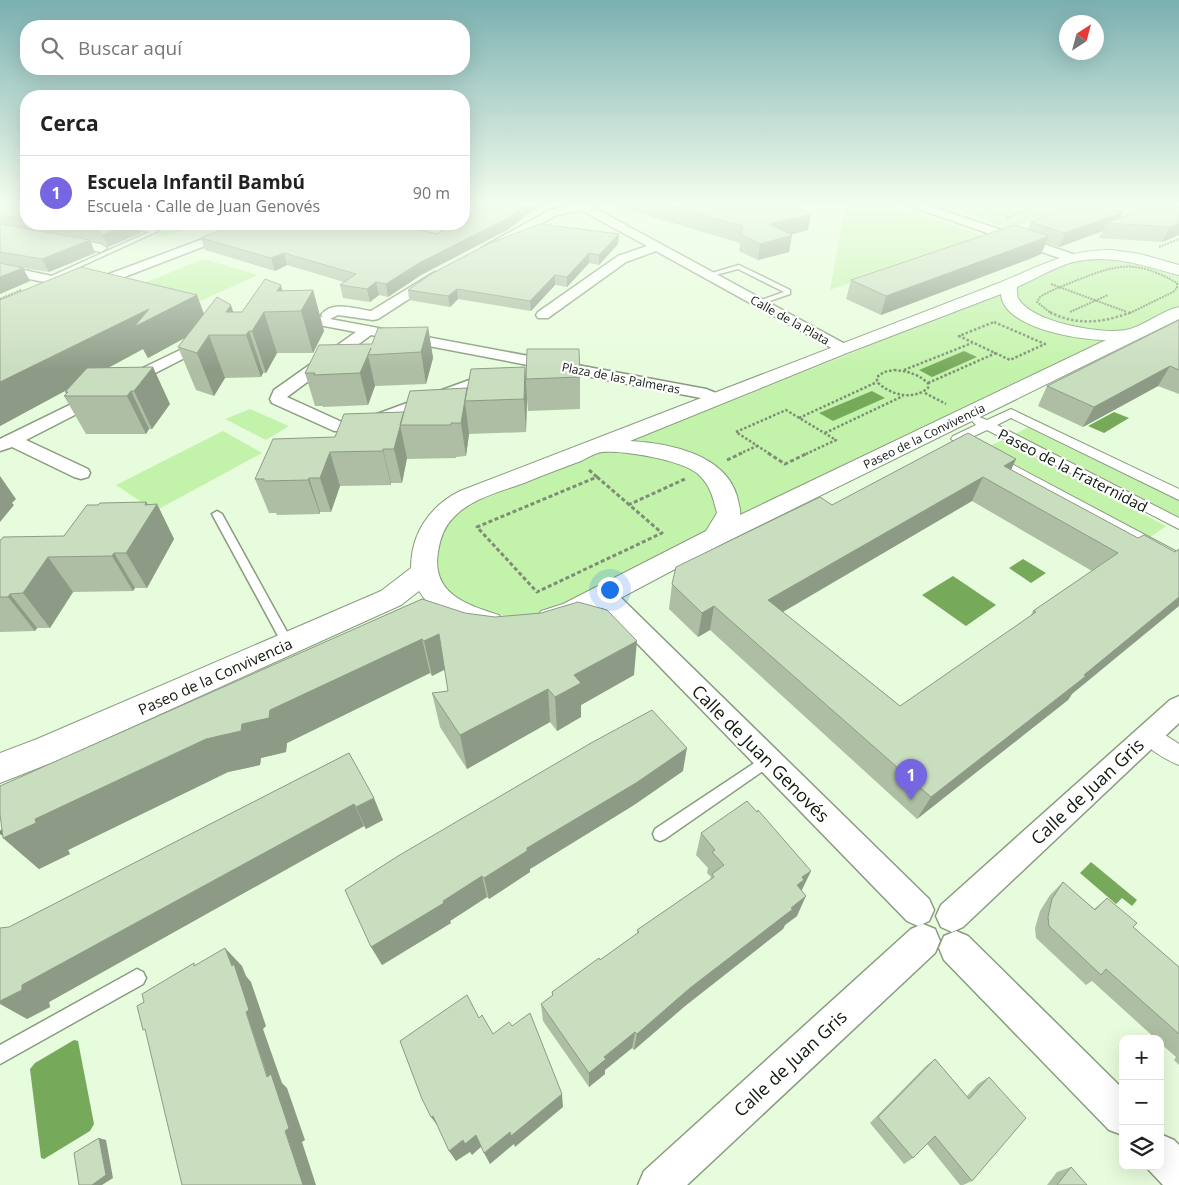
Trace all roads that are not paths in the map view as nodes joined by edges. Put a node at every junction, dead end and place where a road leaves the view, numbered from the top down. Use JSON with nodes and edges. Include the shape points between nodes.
{"nodes":[{"id":1,"x":95,"y":260,"type":"edge"},
{"id":2,"x":111,"y":260,"type":"edge"},
{"id":3,"x":157,"y":260,"type":"edge"},
{"id":4,"x":619,"y":260,"type":"edge"},
{"id":5,"x":681,"y":260,"type":"edge"},
{"id":6,"x":1067,"y":260,"type":"edge"},
{"id":7,"x":1156,"y":260,"type":"edge"},
{"id":8,"x":1175,"y":262,"type":"edge"},
{"id":9,"x":0,"y":269,"type":"edge"},
{"id":10,"x":443,"y":272,"type":"edge"},
{"id":11,"x":708,"y":275,"type":"junction"},
{"id":12,"x":54,"y":280,"type":"junction"},
{"id":13,"x":1019,"y":281,"type":"junction"},
{"id":14,"x":87,"y":287,"type":"junction"},
{"id":15,"x":33,"y":291,"type":"edge"},
{"id":16,"x":72,"y":294,"type":"edge"},
{"id":17,"x":115,"y":294,"type":"edge"},
{"id":18,"x":758,"y":303,"type":"junction"},
{"id":19,"x":1179,"y":312,"type":"edge"},
{"id":20,"x":282,"y":314,"type":"edge"},
{"id":21,"x":543,"y":315,"type":"dead end"},
{"id":22,"x":319,"y":321,"type":"junction"},
{"id":23,"x":366,"y":331,"type":"junction"},
{"id":24,"x":220,"y":334,"type":"edge"},
{"id":25,"x":1132,"y":335,"type":"junction"},
{"id":26,"x":842,"y":348,"type":"junction"},
{"id":27,"x":526,"y":360,"type":"junction"},
{"id":28,"x":715,"y":399,"type":"junction"},
{"id":29,"x":967,"y":415,"type":"junction"},
{"id":30,"x":986,"y":425,"type":"junction"},
{"id":31,"x":6,"y":443,"type":"edge"},
{"id":32,"x":601,"y":445,"type":"junction"},
{"id":33,"x":81,"y":473,"type":"dead end"},
{"id":34,"x":1179,"y":495,"type":"edge"},
{"id":35,"x":217,"y":514,"type":"dead end"},
{"id":36,"x":1179,"y":524,"type":"edge"},
{"id":37,"x":715,"y":537,"type":"junction"},
{"id":38,"x":1179,"y":560,"type":"edge"},
{"id":39,"x":424,"y":572,"type":"junction"},
{"id":40,"x":604,"y":595,"type":"junction"},
{"id":41,"x":453,"y":609,"type":"junction"},
{"id":42,"x":532,"y":623,"type":"edge"},
{"id":43,"x":506,"y":624,"type":"edge"},
{"id":44,"x":288,"y":644,"type":"junction"},
{"id":45,"x":1179,"y":707,"type":"edge"},
{"id":46,"x":1149,"y":735,"type":"junction"},
{"id":47,"x":1179,"y":756,"type":"edge"},
{"id":48,"x":768,"y":760,"type":"junction"},
{"id":49,"x":0,"y":768,"type":"edge"},
{"id":50,"x":39,"y":782,"type":"edge"},
{"id":51,"x":660,"y":834,"type":"dead end"},
{"id":52,"x":937,"y":929,"type":"junction"},
{"id":53,"x":137,"y":978,"type":"dead end"},
{"id":54,"x":0,"y":1055,"type":"edge"},
{"id":55,"x":1119,"y":1112,"type":"edge"},
{"id":56,"x":1164,"y":1158,"type":"edge"},
{"id":57,"x":1179,"y":1173,"type":"edge"},
{"id":58,"x":658,"y":1185,"type":"edge"}],
"edges":[{"from":1,"to":12,"type":"lane"},
{"from":2,"to":12,"type":"street"},
{"from":3,"to":14,"type":"street"},
{"from":4,"to":21,"type":"street"},
{"from":5,"to":11,"type":"street","name":"Calle de la Plata"},
{"from":6,"to":13,"type":"street"},
{"from":7,"to":8,"type":"street"},
{"from":9,"to":12,"type":"street"},
{"from":10,"to":22,"type":"street","via":[[374,316],[336,310]]},
{"from":11,"to":18,"type":"street","name":"Calle de la Plata"},
{"from":11,"to":18,"type":"lane","via":[[739,267],[788,291]]},
{"from":12,"to":14,"type":"street"},
{"from":12,"to":15,"type":"street"},
{"from":13,"to":25,"type":"street","name":"Paseo de la Convivencia","via":[[1009,297],[1019,310],[1043,323],[1078,334]]},
{"from":13,"to":26,"type":"street"},
{"from":14,"to":16,"type":"street"},
{"from":14,"to":17,"type":"street"},
{"from":18,"to":26,"type":"street","name":"Calle de la Plata"},
{"from":19,"to":25,"type":"street","name":"Paseo de la Convivencia"},
{"from":20,"to":22,"type":"street","name":"Plaza de las Palmeras"},
{"from":22,"to":23,"type":"street","name":"Plaza de las Palmeras"},
{"from":23,"to":27,"type":"street","name":"Plaza de las Palmeras"},
{"from":23,"to":27,"type":"street","via":[[280,393],[278,399],[340,427],[360,426],[514,369]]},
{"from":24,"to":31,"type":"street"},
{"from":25,"to":29,"type":"street","name":"Paseo de la Convivencia"},
{"from":26,"to":28,"type":"street"},
{"from":27,"to":28,"type":"street","name":"Plaza de las Palmeras","via":[[706,394]]},
{"from":28,"to":32,"type":"street"},
{"from":29,"to":30,"type":"street","name":"Paseo de la Fraternidad"},
{"from":29,"to":37,"type":"street","name":"Paseo de la Convivencia"},
{"from":30,"to":34,"type":"street","via":[[1011,413]]},
{"from":30,"to":36,"type":"street","name":"Paseo de la Fraternidad"},
{"from":30,"to":38,"type":"street","via":[[958,439]]},
{"from":31,"to":33,"type":"street"},
{"from":32,"to":37,"type":"street","via":[[676,455],[707,469],[723,489],[729,513]]},
{"from":32,"to":39,"type":"street","via":[[454,504],[436,521],[425,544]]},
{"from":35,"to":44,"type":"lane"},
{"from":37,"to":40,"type":"street","name":"Paseo de la Convivencia"},
{"from":39,"to":41,"type":"street","via":[[433,592]]},
{"from":39,"to":44,"type":"street","name":"Paseo de la Convivencia","via":[[391,598]]},
{"from":40,"to":42,"type":"street","name":"Paseo de la Convivencia","via":[[572,611]]},
{"from":40,"to":48,"type":"street","name":"Calle de Juan Genovés"},
{"from":41,"to":43,"type":"street","via":[[478,621]]},
{"from":41,"to":50,"type":"street","name":"Paseo de la Convivencia","via":[[405,617],[299,662]]},
{"from":44,"to":49,"type":"street","name":"Paseo de la Convivencia"},
{"from":45,"to":46,"type":"street","name":"Calle de Juan Gris"},
{"from":46,"to":47,"type":"street"},
{"from":46,"to":52,"type":"street","name":"Calle de Juan Gris"},
{"from":48,"to":51,"type":"lane"},
{"from":48,"to":52,"type":"street","name":"Calle de Juan Genovés"},
{"from":52,"to":55,"type":"street","name":"Calle de Juan Genovés"},
{"from":52,"to":58,"type":"street","name":"Calle de Juan Gris"},
{"from":53,"to":54,"type":"lane"},
{"from":56,"to":57,"type":"street"}]}
